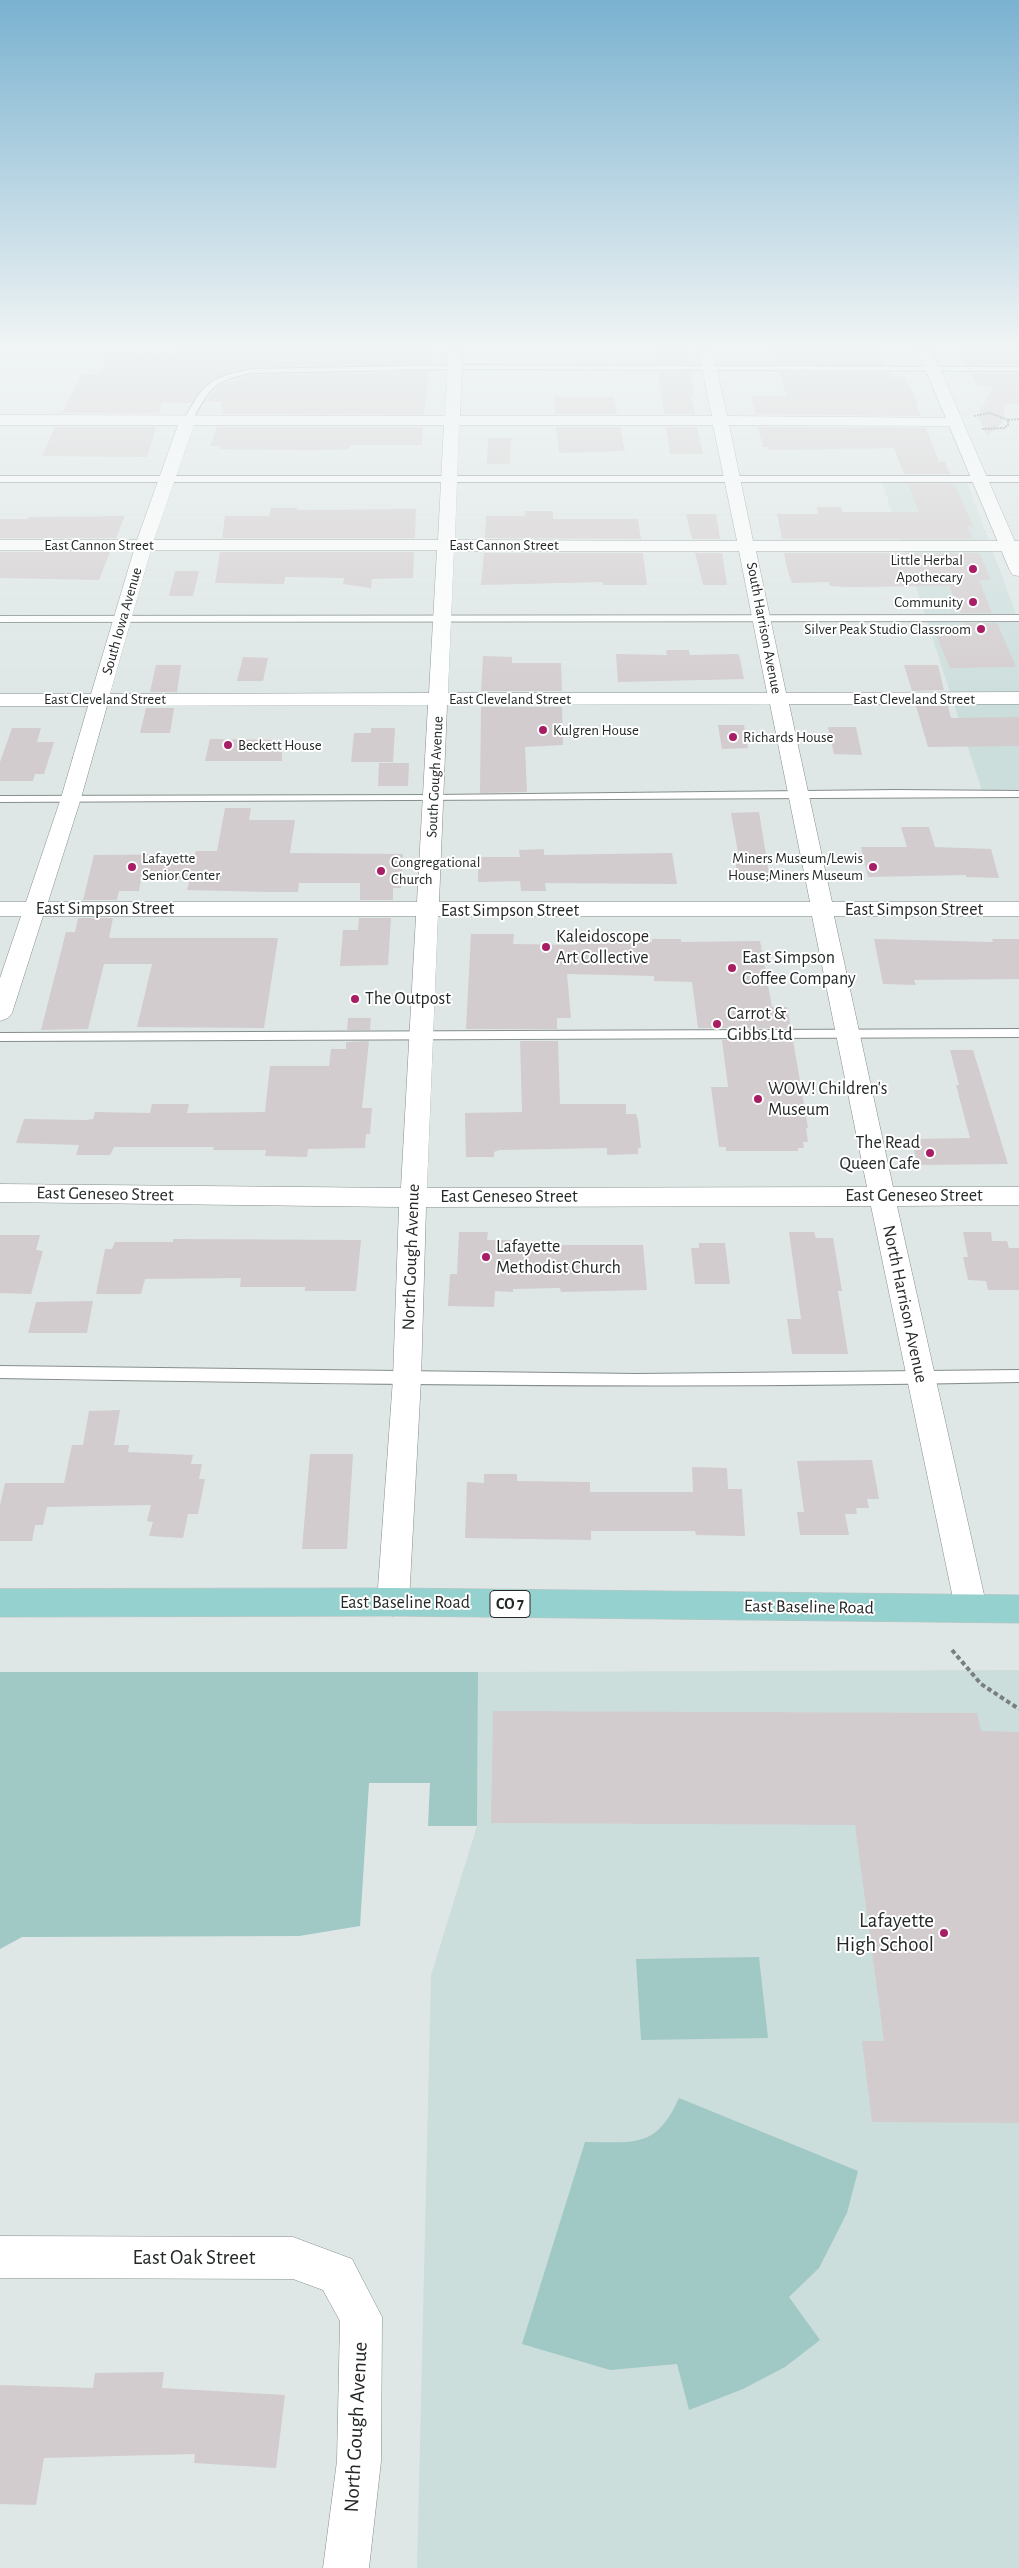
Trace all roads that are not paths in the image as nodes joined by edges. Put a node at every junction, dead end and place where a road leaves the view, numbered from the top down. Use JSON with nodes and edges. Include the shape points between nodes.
{"nodes":[{"id":1,"x":172,"y":464,"type":"edge"},
{"id":2,"x":451,"y":464,"type":"edge"},
{"id":3,"x":730,"y":464,"type":"edge"},
{"id":4,"x":976,"y":464,"type":"edge"},
{"id":5,"x":0,"y":479,"type":"edge"},
{"id":6,"x":166,"y":479,"type":"junction"},
{"id":7,"x":733,"y":479,"type":"junction"},
{"id":8,"x":980,"y":479,"type":"junction"},
{"id":9,"x":1019,"y":479,"type":"edge"},
{"id":10,"x":450,"y":480,"type":"junction"},
{"id":11,"x":0,"y":545,"type":"edge"},
{"id":12,"x":144,"y":545,"type":"junction"},
{"id":13,"x":446,"y":545,"type":"junction"},
{"id":14,"x":747,"y":545,"type":"junction"},
{"id":15,"x":1013,"y":546,"type":"edge"},
{"id":16,"x":1019,"y":571,"type":"edge"},
{"id":17,"x":443,"y":618,"type":"junction"},
{"id":18,"x":762,"y":618,"type":"junction"},
{"id":19,"x":1019,"y":618,"type":"edge"},
{"id":20,"x":0,"y":619,"type":"edge"},
{"id":21,"x":124,"y":619,"type":"junction"},
{"id":22,"x":1019,"y":698,"type":"edge"},
{"id":23,"x":99,"y":699,"type":"junction"},
{"id":24,"x":439,"y":699,"type":"junction"},
{"id":25,"x":0,"y":700,"type":"edge"},
{"id":26,"x":778,"y":700,"type":"junction"},
{"id":27,"x":798,"y":793,"type":"junction"},
{"id":28,"x":1019,"y":794,"type":"edge"},
{"id":29,"x":71,"y":798,"type":"junction"},
{"id":30,"x":434,"y":798,"type":"junction"},
{"id":31,"x":0,"y":799,"type":"edge"},
{"id":32,"x":0,"y":909,"type":"edge"},
{"id":33,"x":33,"y":909,"type":"junction"},
{"id":34,"x":1019,"y":910,"type":"edge"},
{"id":35,"x":428,"y":911,"type":"junction"},
{"id":36,"x":823,"y":911,"type":"junction"},
{"id":37,"x":0,"y":1013,"type":"edge"},
{"id":38,"x":850,"y":1033,"type":"junction"},
{"id":39,"x":1019,"y":1033,"type":"edge"},
{"id":40,"x":0,"y":1036,"type":"edge"},
{"id":41,"x":422,"y":1037,"type":"junction"},
{"id":42,"x":0,"y":1193,"type":"edge"},
{"id":43,"x":882,"y":1195,"type":"junction"},
{"id":44,"x":1019,"y":1196,"type":"edge"},
{"id":45,"x":413,"y":1198,"type":"junction"},
{"id":46,"x":0,"y":1372,"type":"edge"},
{"id":47,"x":1019,"y":1376,"type":"edge"},
{"id":48,"x":407,"y":1379,"type":"junction"},
{"id":49,"x":920,"y":1379,"type":"junction"},
{"id":50,"x":393,"y":1602,"type":"junction"},
{"id":51,"x":0,"y":1603,"type":"edge"},
{"id":52,"x":971,"y":1608,"type":"junction"},
{"id":53,"x":1019,"y":1609,"type":"edge"},
{"id":54,"x":0,"y":2257,"type":"edge"},
{"id":55,"x":361,"y":2316,"type":"joint"},
{"id":56,"x":346,"y":2568,"type":"edge"}],
"edges":[{"from":1,"to":6,"type":"street","name":"South Iowa Avenue"},
{"from":2,"to":10,"type":"street","name":"South Gough Avenue"},
{"from":3,"to":7,"type":"street","name":"South Harrison Avenue"},
{"from":4,"to":8,"type":"street"},
{"from":5,"to":6,"type":"lane"},
{"from":6,"to":10,"type":"lane"},
{"from":6,"to":12,"type":"street","name":"South Iowa Avenue"},
{"from":7,"to":8,"type":"lane"},
{"from":7,"to":10,"type":"lane"},
{"from":7,"to":14,"type":"street","name":"South Harrison Avenue"},
{"from":8,"to":9,"type":"lane"},
{"from":8,"to":15,"type":"street"},
{"from":10,"to":13,"type":"street","name":"South Gough Avenue"},
{"from":11,"to":12,"type":"street","name":"East Cannon Street"},
{"from":12,"to":13,"type":"street","name":"East Cannon Street"},
{"from":12,"to":21,"type":"street","name":"South Iowa Avenue"},
{"from":13,"to":14,"type":"street","name":"East Cannon Street"},
{"from":13,"to":17,"type":"street","name":"South Gough Avenue"},
{"from":14,"to":15,"type":"street","name":"East Cannon Street"},
{"from":14,"to":18,"type":"street","name":"South Harrison Avenue"},
{"from":15,"to":16,"type":"street"},
{"from":17,"to":18,"type":"lane"},
{"from":17,"to":21,"type":"lane"},
{"from":17,"to":24,"type":"street","name":"South Gough Avenue"},
{"from":18,"to":19,"type":"lane"},
{"from":18,"to":26,"type":"street","name":"South Harrison Avenue"},
{"from":20,"to":21,"type":"lane"},
{"from":21,"to":23,"type":"street","name":"South Iowa Avenue"},
{"from":22,"to":26,"type":"street","name":"East Cleveland Street"},
{"from":23,"to":24,"type":"street","name":"East Cleveland Street"},
{"from":23,"to":25,"type":"street","name":"East Cleveland Street"},
{"from":23,"to":29,"type":"street","name":"South Iowa Avenue"},
{"from":24,"to":26,"type":"street","name":"East Cleveland Street"},
{"from":24,"to":30,"type":"street","name":"South Gough Avenue"},
{"from":26,"to":27,"type":"street","name":"South Harrison Avenue"},
{"from":27,"to":28,"type":"lane"},
{"from":27,"to":30,"type":"lane"},
{"from":27,"to":36,"type":"street","name":"South Harrison Avenue"},
{"from":29,"to":30,"type":"lane"},
{"from":29,"to":31,"type":"lane"},
{"from":29,"to":33,"type":"street","name":"South Iowa Avenue"},
{"from":30,"to":35,"type":"street","name":"South Gough Avenue"},
{"from":32,"to":33,"type":"street","name":"East Simpson Street"},
{"from":33,"to":35,"type":"street","name":"East Simpson Street"},
{"from":33,"to":37,"type":"street","name":"South Iowa Avenue"},
{"from":34,"to":36,"type":"street","name":"East Simpson Street"},
{"from":35,"to":36,"type":"street","name":"East Simpson Street"},
{"from":35,"to":41,"type":"street","name":"North Gough Avenue"},
{"from":36,"to":38,"type":"street","name":"North Harrison Avenue"},
{"from":38,"to":39,"type":"lane"},
{"from":38,"to":41,"type":"lane"},
{"from":38,"to":43,"type":"street","name":"North Harrison Avenue"},
{"from":40,"to":41,"type":"lane"},
{"from":41,"to":45,"type":"street","name":"North Gough Avenue"},
{"from":42,"to":45,"type":"street","name":"East Geneseo Street"},
{"from":43,"to":44,"type":"street","name":"East Geneseo Street"},
{"from":43,"to":45,"type":"street","name":"East Geneseo Street"},
{"from":43,"to":49,"type":"street","name":"North Harrison Avenue"},
{"from":45,"to":48,"type":"street","name":"North Gough Avenue"},
{"from":46,"to":48,"type":"lane"},
{"from":47,"to":49,"type":"lane"},
{"from":48,"to":49,"type":"lane"},
{"from":48,"to":50,"type":"street","name":"North Gough Avenue"},
{"from":49,"to":52,"type":"street","name":"North Harrison Avenue"},
{"from":50,"to":51,"type":"main road","name":"East Baseline Road","number":"CO 7"},
{"from":50,"to":52,"type":"main road","name":"East Baseline Road","number":"CO 7"},
{"from":52,"to":53,"type":"main road","name":"East Baseline Road","number":"CO 7"},
{"from":54,"to":55,"type":"street","name":"East Oak Street","via":[[292,2258],[337,2274]]},
{"from":55,"to":56,"type":"street","name":"North Gough Avenue","via":[[359,2461]]}]}
